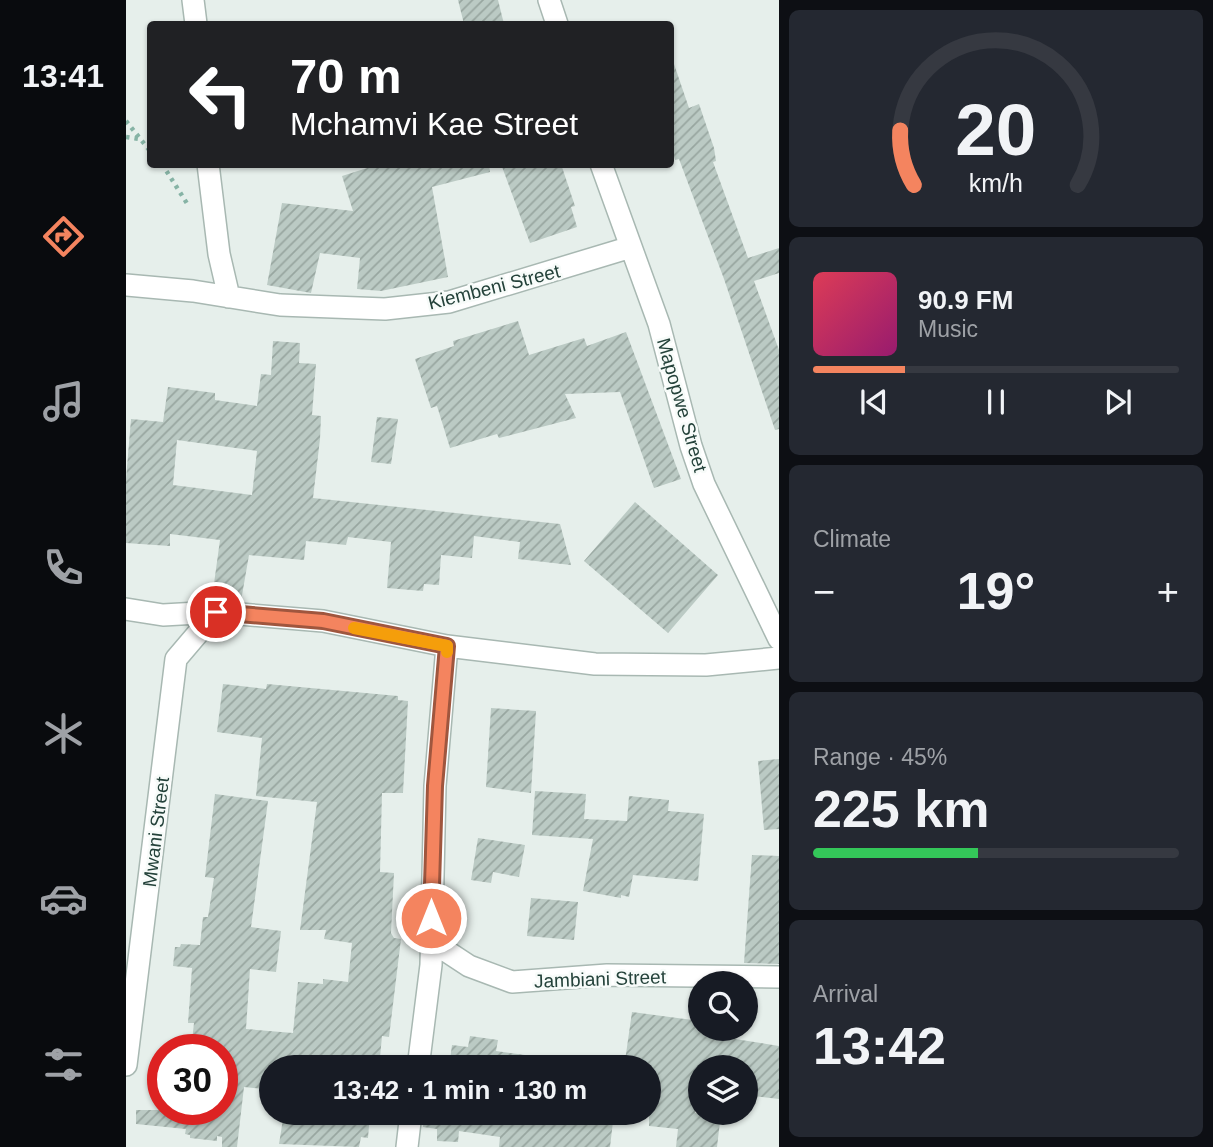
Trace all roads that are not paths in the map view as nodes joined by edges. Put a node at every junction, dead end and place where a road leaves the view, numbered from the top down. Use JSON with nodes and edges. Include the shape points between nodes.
{"nodes":[{"id":1,"x":193,"y":0,"type":"edge"},
{"id":2,"x":549,"y":0,"type":"edge"},
{"id":3,"x":196,"y":21,"type":"edge"},
{"id":4,"x":555,"y":21,"type":"edge"},
{"id":5,"x":208,"y":168,"type":"edge"},
{"id":6,"x":602,"y":168,"type":"edge"},
{"id":7,"x":631,"y":247,"type":"junction"},
{"id":8,"x":126,"y":285,"type":"edge"},
{"id":9,"x":229,"y":297,"type":"junction"},
{"id":10,"x":126,"y":609,"type":"edge"},
{"id":11,"x":216,"y":612,"type":"junction"},
{"id":12,"x":779,"y":639,"type":"edge"},
{"id":13,"x":447,"y":646,"type":"junction"},
{"id":14,"x":779,"y":658,"type":"edge"},
{"id":15,"x":431,"y":941,"type":"junction"},
{"id":16,"x":779,"y":977,"type":"edge"},
{"id":17,"x":419,"y":1055,"type":"edge"},
{"id":18,"x":126,"y":1065,"type":"edge"},
{"id":19,"x":410,"y":1125,"type":"edge"},
{"id":20,"x":407,"y":1147,"type":"edge"}],
"edges":[{"from":1,"to":3,"type":"street"},
{"from":2,"to":4,"type":"street"},
{"from":5,"to":9,"type":"street"},
{"from":6,"to":7,"type":"street","name":"Mapopwe Street"},
{"from":7,"to":9,"type":"street","name":"Kiembeni Street","via":[[449,302],[385,309],[280,305]]},
{"from":7,"to":12,"type":"street","name":"Mapopwe Street","via":[[659,324],[704,484]]},
{"from":8,"to":9,"type":"street","name":"Kiembeni Street"},
{"from":10,"to":11,"type":"street","via":[[163,615]]},
{"from":11,"to":13,"type":"street","via":[[323,621]]},
{"from":11,"to":18,"type":"street","name":"Mwani Street","via":[[176,659]]},
{"from":13,"to":14,"type":"street","via":[[595,664],[706,665]]},
{"from":13,"to":15,"type":"street","via":[[434,798]]},
{"from":15,"to":16,"type":"street","name":"Jambiani Street","via":[[468,966],[512,982],[607,975]]},
{"from":15,"to":17,"type":"street"},
{"from":19,"to":20,"type":"street"}]}
